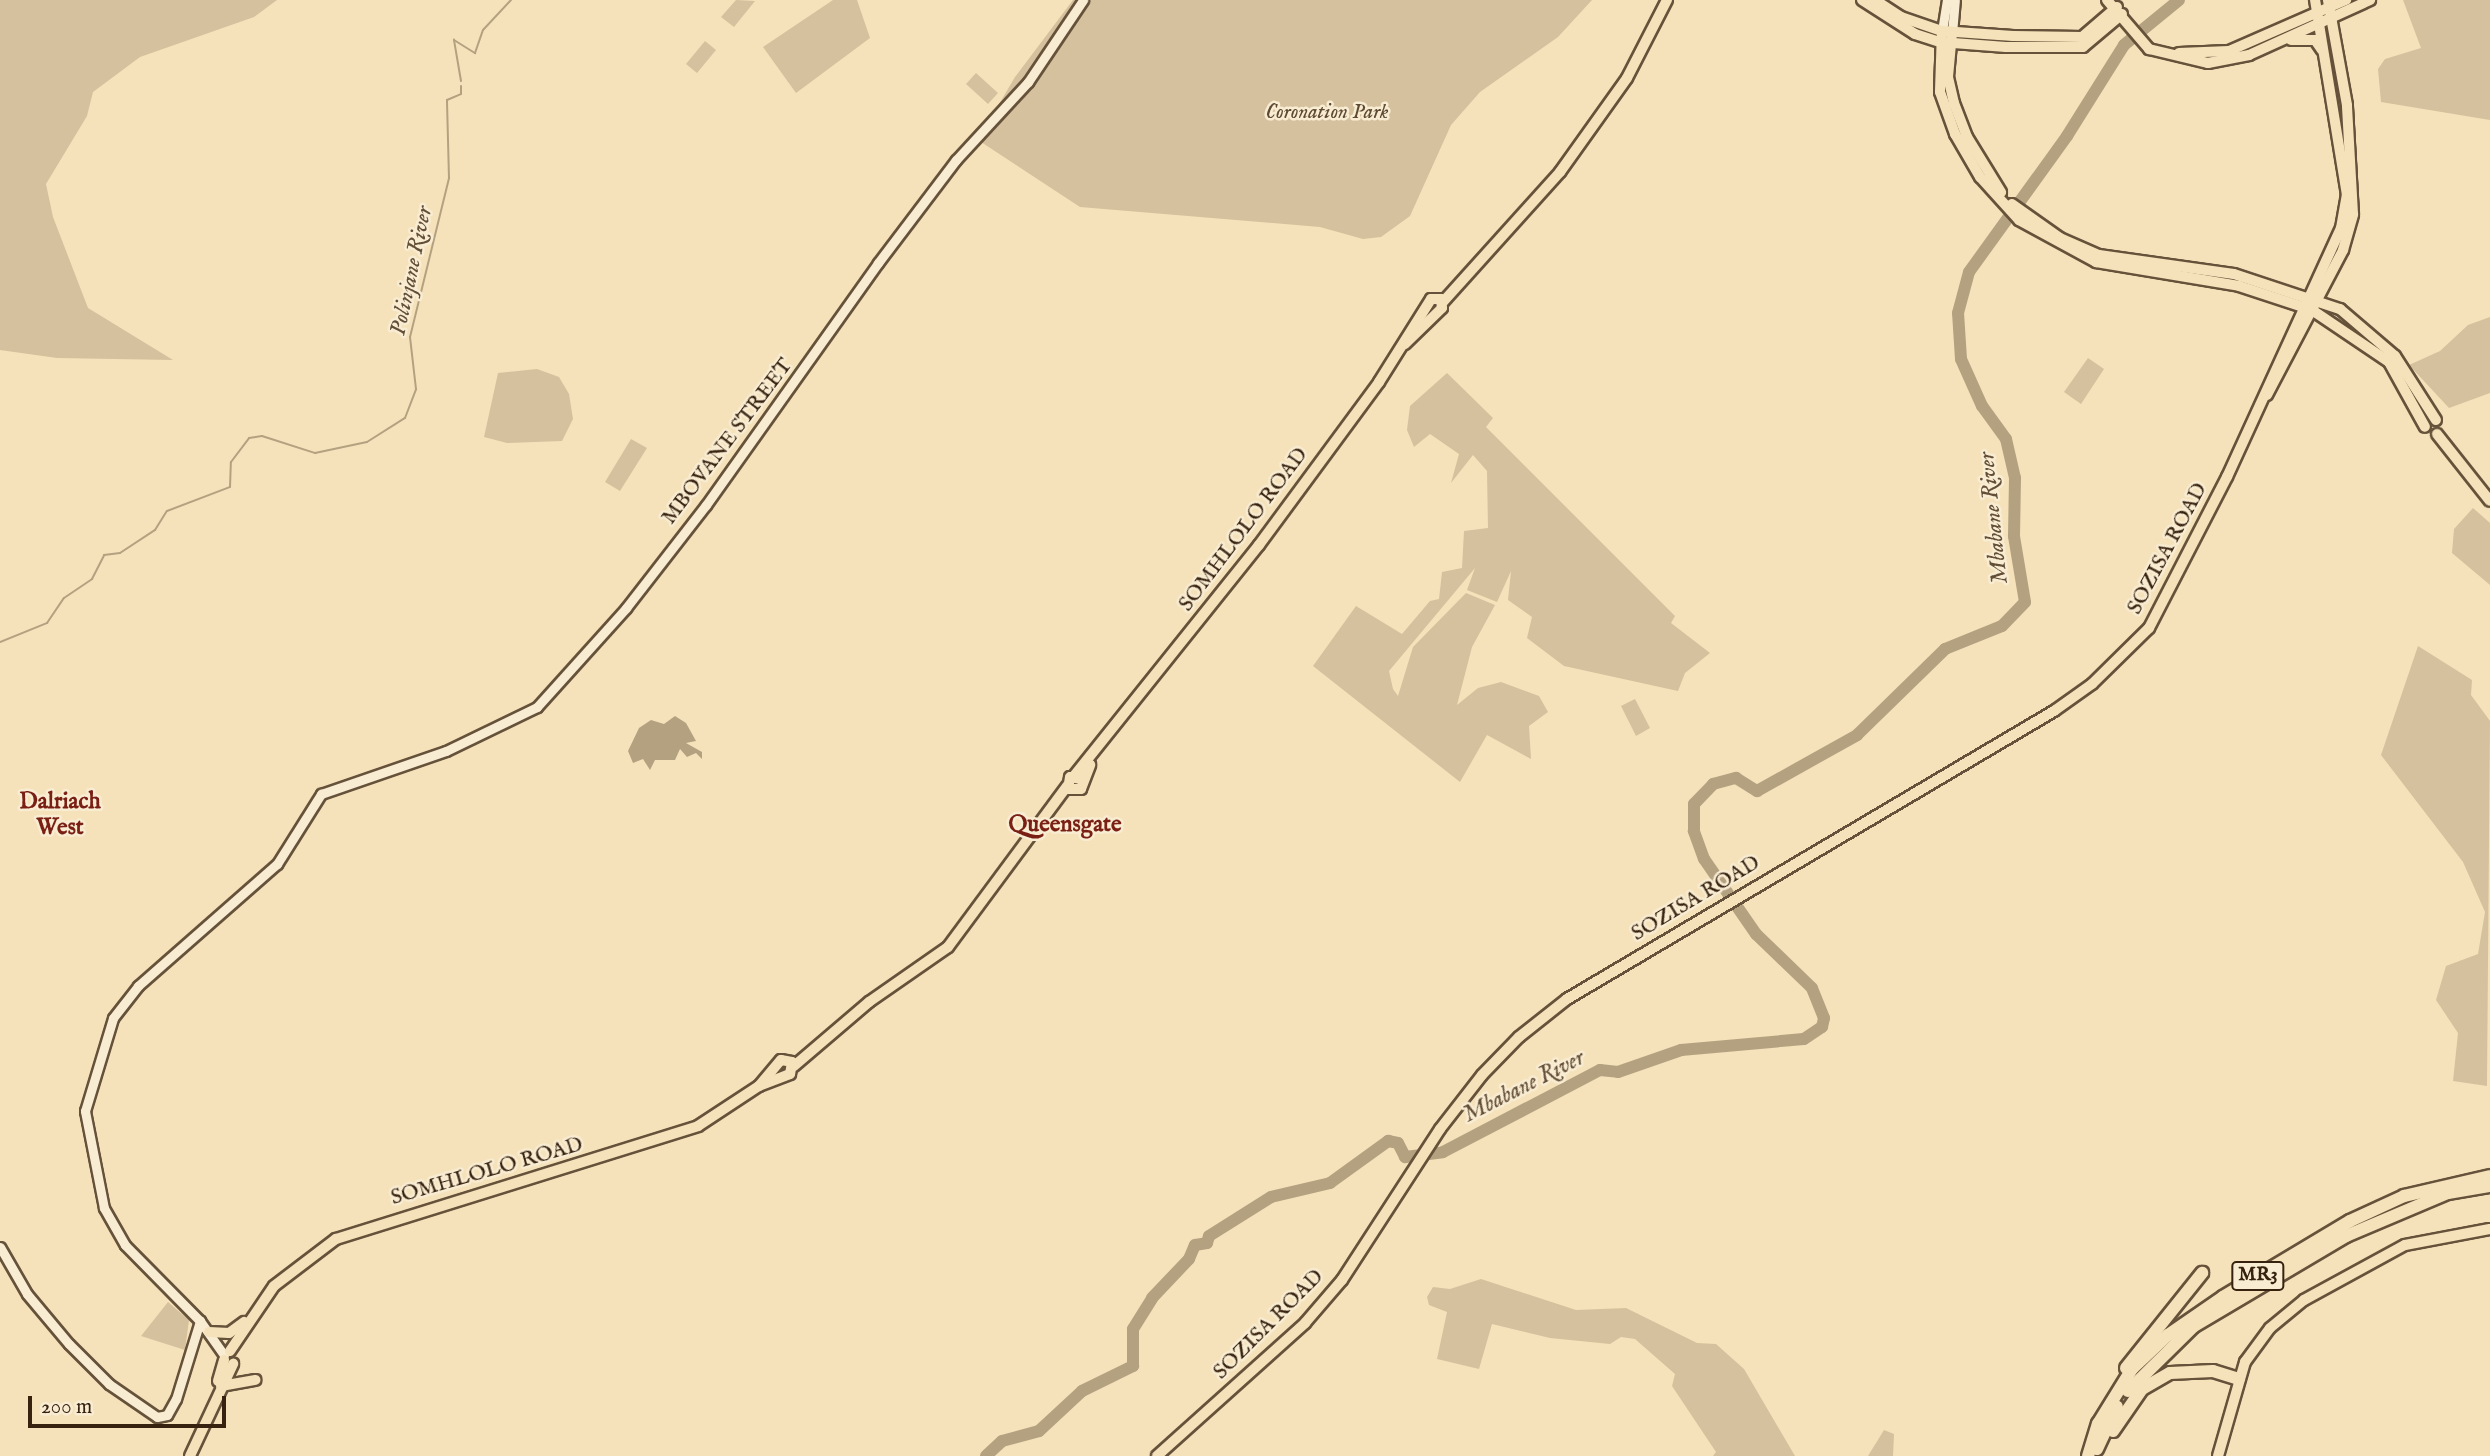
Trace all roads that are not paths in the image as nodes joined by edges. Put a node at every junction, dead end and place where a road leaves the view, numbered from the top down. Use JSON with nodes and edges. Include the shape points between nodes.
{"nodes":[{"id":1,"x":1083,"y":0,"type":"edge"},
{"id":2,"x":1667,"y":0,"type":"edge"},
{"id":3,"x":1672,"y":0,"type":"edge"},
{"id":4,"x":1862,"y":0,"type":"edge"},
{"id":5,"x":1875,"y":0,"type":"edge"},
{"id":6,"x":1947,"y":0,"type":"edge"},
{"id":7,"x":1955,"y":0,"type":"edge"},
{"id":8,"x":2315,"y":0,"type":"edge"},
{"id":9,"x":2346,"y":0,"type":"edge"},
{"id":10,"x":2370,"y":0,"type":"edge"},
{"id":11,"x":2356,"y":7,"type":"junction"},
{"id":12,"x":2115,"y":8,"type":"edge"},
{"id":13,"x":2329,"y":9,"type":"edge"},
{"id":14,"x":2318,"y":18,"type":"junction"},
{"id":15,"x":1656,"y":22,"type":"junction"},
{"id":16,"x":1946,"y":38,"type":"junction"},
{"id":17,"x":2335,"y":39,"type":"junction"},
{"id":18,"x":2146,"y":42,"type":"junction"},
{"id":19,"x":2280,"y":43,"type":"junction"},
{"id":20,"x":2325,"y":56,"type":"junction"},
{"id":21,"x":2020,"y":216,"type":"junction"},
{"id":22,"x":2234,"y":274,"type":"junction"},
{"id":23,"x":2320,"y":285,"type":"junction"},
{"id":24,"x":2239,"y":286,"type":"junction"},
{"id":25,"x":2295,"y":292,"type":"junction"},
{"id":26,"x":2285,"y":300,"type":"junction"},
{"id":27,"x":2313,"y":305,"type":"junction"},
{"id":28,"x":2335,"y":307,"type":"junction"},
{"id":29,"x":2300,"y":324,"type":"junction"},
{"id":30,"x":2436,"y":420,"type":"junction"},
{"id":31,"x":2425,"y":427,"type":"junction"},
{"id":32,"x":2437,"y":434,"type":"junction"},
{"id":33,"x":2490,"y":501,"type":"edge"},
{"id":34,"x":2490,"y":1176,"type":"edge"},
{"id":35,"x":2490,"y":1186,"type":"edge"},
{"id":36,"x":2490,"y":1229,"type":"edge"},
{"id":37,"x":0,"y":1247,"type":"edge"},
{"id":38,"x":2202,"y":1273,"type":"dead end"},
{"id":39,"x":249,"y":1320,"type":"junction"},
{"id":40,"x":200,"y":1321,"type":"junction"},
{"id":41,"x":211,"y":1335,"type":"junction"},
{"id":42,"x":229,"y":1356,"type":"junction"},
{"id":43,"x":2239,"y":1379,"type":"junction"},
{"id":44,"x":255,"y":1380,"type":"dead end"},
{"id":45,"x":221,"y":1385,"type":"junction"},
{"id":46,"x":212,"y":1404,"type":"junction"},
{"id":47,"x":2098,"y":1424,"type":"junction"},
{"id":48,"x":190,"y":1456,"type":"edge"},
{"id":49,"x":1157,"y":1456,"type":"edge"},
{"id":50,"x":2088,"y":1456,"type":"edge"},
{"id":51,"x":2095,"y":1456,"type":"edge"},
{"id":52,"x":2101,"y":1456,"type":"edge"},
{"id":53,"x":2218,"y":1456,"type":"edge"}],
"edges":[{"from":1,"to":40,"type":"street","name":"MBOVANE STREET","via":[[1028,82],[956,160],[878,263],[706,505],[626,608],[537,707],[446,751],[338,786],[315,800],[277,864],[138,986],[113,1018],[85,1111],[90,1152],[109,1217],[125,1245]]},
{"from":2,"to":15,"type":"main road","name":"SOMHLOLO ROAD"},
{"from":3,"to":15,"type":"main road","name":"SOMHLOLO ROAD"},
{"from":4,"to":16,"type":"main road","via":[[1901,27]]},
{"from":5,"to":16,"type":"main road"},
{"from":6,"to":16,"type":"street"},
{"from":7,"to":16,"type":"street"},
{"from":8,"to":14,"type":"main road","name":"SOZISA ROAD"},
{"from":9,"to":13,"type":"main road"},
{"from":10,"to":11,"type":"main road"},
{"from":11,"to":13,"type":"main road"},
{"from":11,"to":17,"type":"main road","via":[[2339,24]]},
{"from":12,"to":16,"type":"main road","via":[[2090,43],[2074,49]]},
{"from":12,"to":18,"type":"main road"},
{"from":13,"to":14,"type":"main road"},
{"from":13,"to":17,"type":"main road","name":"SOZISA ROAD"},
{"from":14,"to":18,"type":"main road","via":[[2229,51],[2180,54]]},
{"from":14,"to":19,"type":"main road"},
{"from":14,"to":20,"type":"main road","name":"SOZISA ROAD"},
{"from":15,"to":39,"type":"main road","name":"SOMHLOLO ROAD","via":[[1627,78],[1560,172],[1431,310],[1259,545],[1078,778],[1081,789],[1069,789],[948,947],[780,1072],[698,1126],[335,1239],[288,1272]]},
{"from":16,"to":21,"type":"main road","via":[[1948,77],[1957,114],[2003,200]]},
{"from":17,"to":23,"type":"main road","name":"SOZISA ROAD","via":[[2347,105],[2354,202],[2350,232]]},
{"from":18,"to":19,"type":"main road","via":[[2174,59],[2208,63]]},
{"from":19,"to":20,"type":"main road","via":[[2308,38]]},
{"from":20,"to":23,"type":"main road","name":"SOZISA ROAD","via":[[2347,195],[2341,228]]},
{"from":21,"to":22,"type":"main road","via":[[2099,254]]},
{"from":21,"to":24,"type":"main road","via":[[2064,249],[2103,264]]},
{"from":22,"to":24,"type":"main road"},
{"from":22,"to":25,"type":"main road"},
{"from":23,"to":25,"type":"main road"},
{"from":23,"to":27,"type":"main road","name":"SOZISA ROAD"},
{"from":23,"to":28,"type":"main road"},
{"from":24,"to":26,"type":"main road"},
{"from":25,"to":27,"type":"main road"},
{"from":26,"to":27,"type":"main road"},
{"from":26,"to":29,"type":"main road"},
{"from":27,"to":28,"type":"main road"},
{"from":27,"to":29,"type":"main road","name":"SOZISA ROAD"},
{"from":27,"to":29,"type":"main road"},
{"from":27,"to":31,"type":"main road","via":[[2389,362]]},
{"from":28,"to":30,"type":"main road","via":[[2395,356]]},
{"from":29,"to":49,"type":"main road","name":"SOZISA ROAD","via":[[2279,378],[2260,404],[2171,593],[2124,655],[2053,712],[1567,999],[1519,1037],[1482,1074],[1410,1172],[1403,1193],[1312,1314]]},
{"from":30,"to":31,"type":"main road"},
{"from":30,"to":32,"type":"main road","via":[[2441,426]]},
{"from":31,"to":32,"type":"main road","via":[[2430,435]]},
{"from":32,"to":33,"type":"main road"},
{"from":34,"to":47,"type":"highway","number":"MR3","via":[[2403,1196],[2350,1221],[2223,1297],[2168,1335],[2133,1369]]},
{"from":35,"to":51,"type":"highway","number":"MR3","via":[[2448,1193],[2393,1212],[2194,1326],[2137,1377],[2116,1407]]},
{"from":36,"to":43,"type":"main road","via":[[2405,1245],[2304,1300],[2255,1343]]},
{"from":37,"to":40,"type":"street","via":[[27,1294],[69,1344],[143,1412],[165,1417],[176,1399]]},
{"from":38,"to":47,"type":"highway","via":[[2122,1373]]},
{"from":39,"to":41,"type":"main road","via":[[229,1333]]},
{"from":39,"to":42,"type":"main road","name":"SOMHLOLO ROAD"},
{"from":40,"to":41,"type":"street"},
{"from":41,"to":42,"type":"street"},
{"from":42,"to":45,"type":"main road","name":"SOMHLOLO ROAD"},
{"from":42,"to":46,"type":"main road","name":"SOMHLOLO ROAD"},
{"from":43,"to":52,"type":"highway","via":[[2190,1369],[2154,1380],[2132,1401]]},
{"from":43,"to":53,"type":"main road"},
{"from":44,"to":45,"type":"main road"},
{"from":45,"to":46,"type":"main road","name":"SOMHLOLO ROAD"},
{"from":46,"to":48,"type":"main road","name":"SOMHLOLO ROAD"},
{"from":47,"to":50,"type":"highway","number":"MR3"}]}
